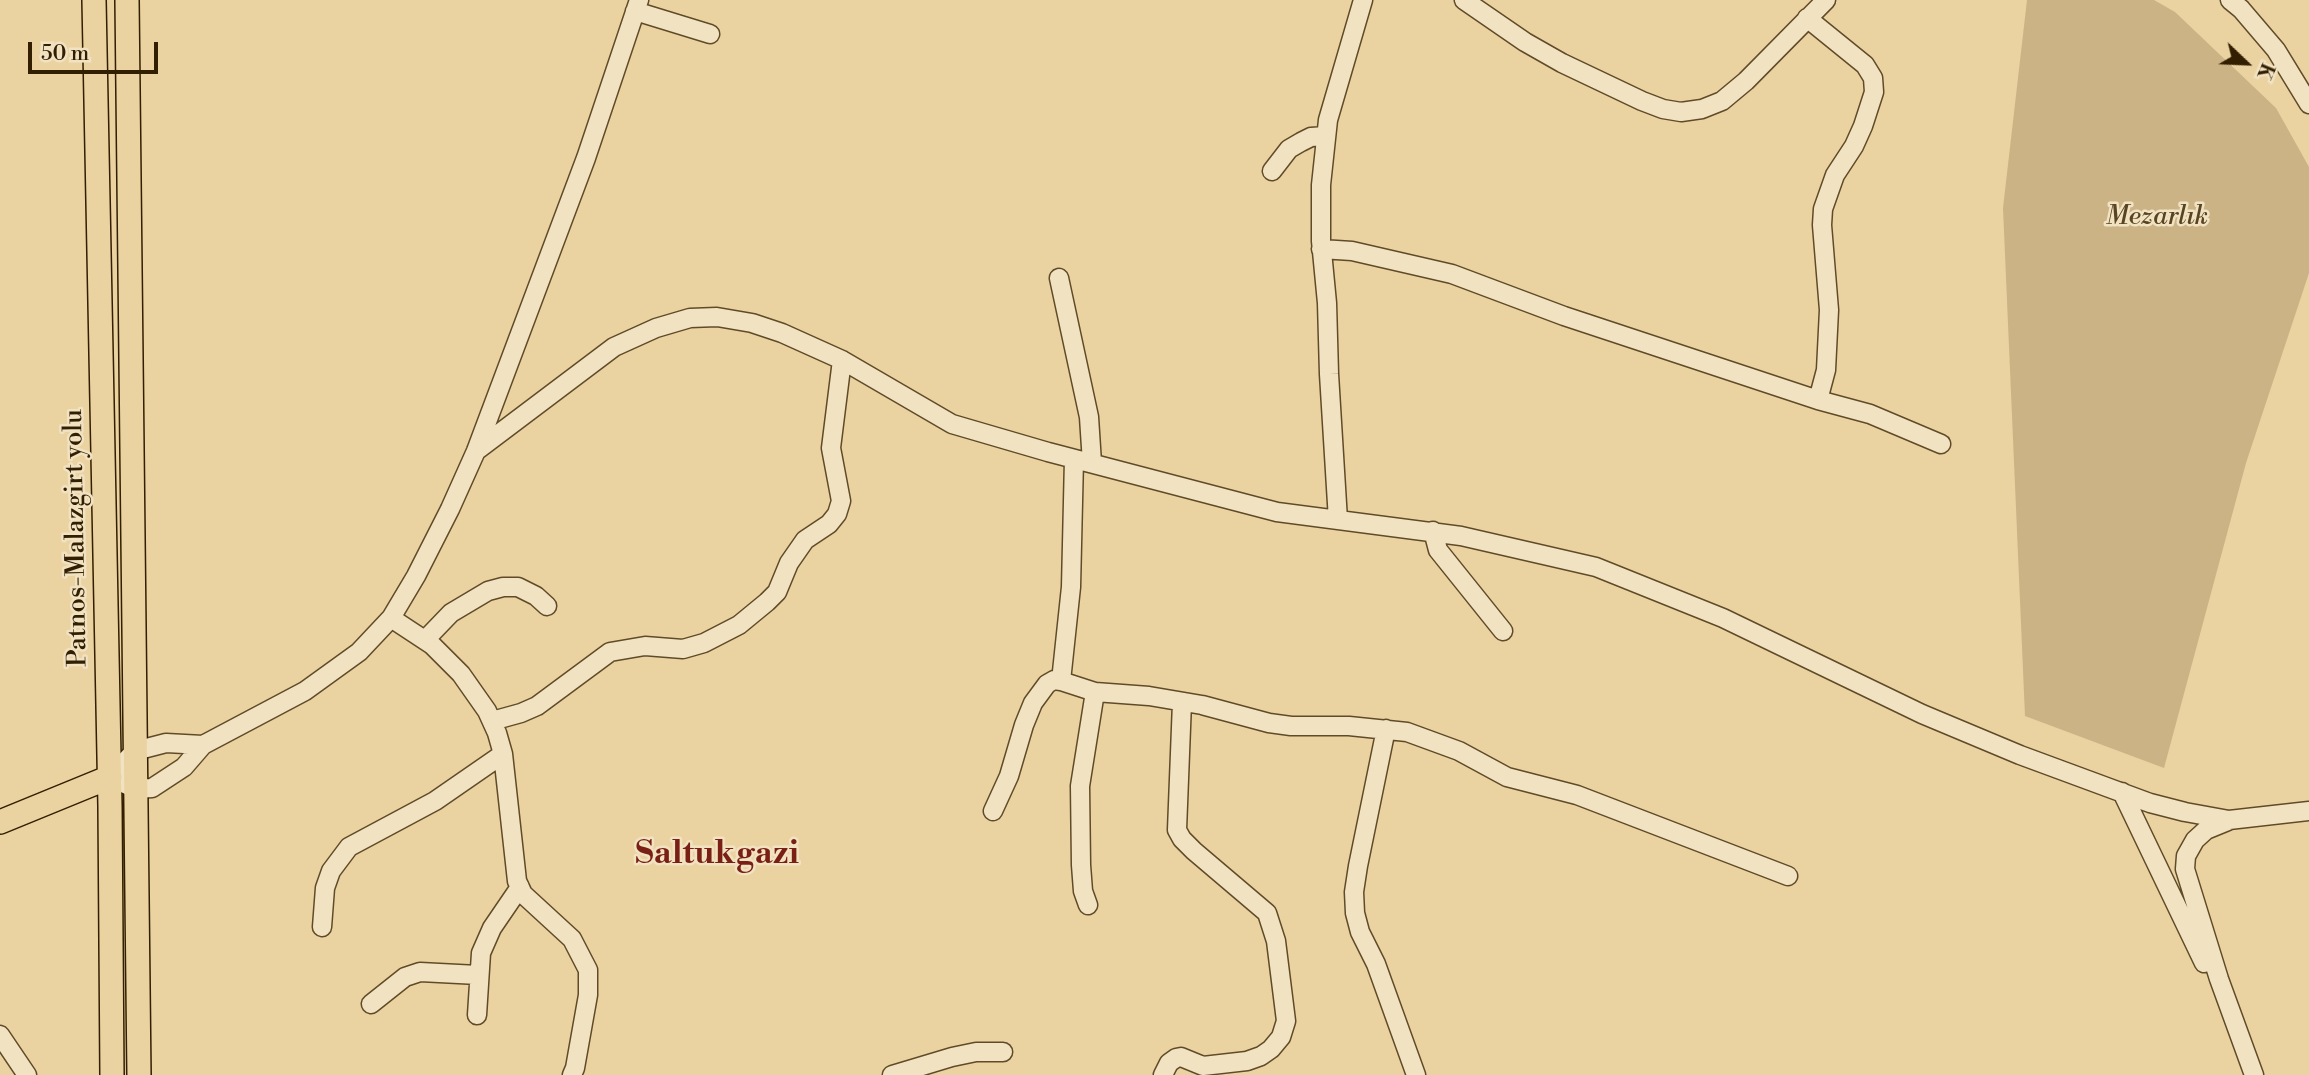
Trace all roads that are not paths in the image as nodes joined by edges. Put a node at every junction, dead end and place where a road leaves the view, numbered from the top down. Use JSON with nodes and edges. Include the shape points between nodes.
{"nodes":[{"id":1,"x":94,"y":0,"type":"edge"},
{"id":2,"x":127,"y":0,"type":"edge"},
{"id":3,"x":1363,"y":0,"type":"edge"},
{"id":4,"x":1464,"y":0,"type":"edge"},
{"id":5,"x":1826,"y":0,"type":"edge"},
{"id":6,"x":2230,"y":0,"type":"edge"},
{"id":7,"x":637,"y":6,"type":"edge"},
{"id":8,"x":1807,"y":18,"type":"junction"},
{"id":9,"x":710,"y":34,"type":"dead end"},
{"id":10,"x":2309,"y":104,"type":"edge"},
{"id":11,"x":1326,"y":136,"type":"junction"},
{"id":12,"x":1272,"y":171,"type":"dead end"},
{"id":13,"x":1321,"y":249,"type":"junction"},
{"id":14,"x":1059,"y":278,"type":"dead end"},
{"id":15,"x":842,"y":360,"type":"junction"},
{"id":16,"x":1818,"y":400,"type":"junction"},
{"id":17,"x":1941,"y":444,"type":"dead end"},
{"id":18,"x":476,"y":451,"type":"junction"},
{"id":19,"x":1074,"y":459,"type":"junction"},
{"id":20,"x":1092,"y":463,"type":"junction"},
{"id":21,"x":1338,"y":520,"type":"junction"},
{"id":22,"x":1433,"y":531,"type":"junction"},
{"id":23,"x":547,"y":606,"type":"dead end"},
{"id":24,"x":391,"y":618,"type":"junction"},
{"id":25,"x":1503,"y":631,"type":"dead end"},
{"id":26,"x":425,"y":640,"type":"junction"},
{"id":27,"x":1060,"y":681,"type":"junction"},
{"id":28,"x":1094,"y":692,"type":"junction"},
{"id":29,"x":1182,"y":702,"type":"junction"},
{"id":30,"x":492,"y":721,"type":"junction"},
{"id":31,"x":1386,"y":729,"type":"junction"},
{"id":32,"x":203,"y":745,"type":"junction"},
{"id":33,"x":135,"y":751,"type":"junction"},
{"id":34,"x":503,"y":754,"type":"junction"},
{"id":35,"x":110,"y":777,"type":"junction"},
{"id":36,"x":135,"y":789,"type":"junction"},
{"id":37,"x":2122,"y":792,"type":"junction"},
{"id":38,"x":993,"y":811,"type":"dead end"},
{"id":39,"x":2309,"y":811,"type":"edge"},
{"id":40,"x":2229,"y":820,"type":"junction"},
{"id":41,"x":0,"y":822,"type":"edge"},
{"id":42,"x":1788,"y":876,"type":"dead end"},
{"id":43,"x":520,"y":887,"type":"junction"},
{"id":44,"x":1088,"y":905,"type":"dead end"},
{"id":45,"x":322,"y":928,"type":"dead end"},
{"id":46,"x":478,"y":975,"type":"junction"},
{"id":47,"x":371,"y":1004,"type":"dead end"},
{"id":48,"x":477,"y":1015,"type":"dead end"},
{"id":49,"x":2237,"y":1030,"type":"junction"},
{"id":50,"x":0,"y":1035,"type":"edge"},
{"id":51,"x":1003,"y":1052,"type":"dead end"},
{"id":52,"x":27,"y":1075,"type":"edge"},
{"id":53,"x":112,"y":1075,"type":"edge"},
{"id":54,"x":139,"y":1075,"type":"edge"},
{"id":55,"x":572,"y":1075,"type":"edge"},
{"id":56,"x":892,"y":1075,"type":"edge"},
{"id":57,"x":1163,"y":1075,"type":"edge"},
{"id":58,"x":1416,"y":1075,"type":"edge"},
{"id":59,"x":2254,"y":1075,"type":"edge"}],
"edges":[{"from":1,"to":35,"type":"main road","name":"Patnos-Malazgirt yolu"},
{"from":2,"to":33,"type":"main road"},
{"from":3,"to":11,"type":"street"},
{"from":4,"to":8,"type":"street","via":[[1562,63],[1653,105],[1681,112],[1722,100]]},
{"from":5,"to":8,"type":"street"},
{"from":6,"to":10,"type":"street","via":[[2276,50]]},
{"from":7,"to":9,"type":"street"},
{"from":7,"to":18,"type":"street","via":[[586,158]]},
{"from":8,"to":16,"type":"street","via":[[1865,65],[1874,92],[1863,126],[1835,175],[1823,209],[1829,310],[1826,370]]},
{"from":11,"to":12,"type":"street","via":[[1311,137],[1289,149]]},
{"from":11,"to":13,"type":"street"},
{"from":13,"to":16,"type":"street","via":[[1352,251],[1452,274]]},
{"from":13,"to":21,"type":"street"},
{"from":14,"to":20,"type":"street","via":[[1089,417]]},
{"from":15,"to":18,"type":"street","via":[[752,323],[690,318],[614,347]]},
{"from":15,"to":19,"type":"street","via":[[952,424]]},
{"from":15,"to":30,"type":"street","via":[[831,448],[841,500],[838,514],[805,540],[777,592],[739,625],[704,643],[683,649],[645,646],[610,652],[537,706]]},
{"from":16,"to":17,"type":"street","via":[[1870,414]]},
{"from":18,"to":24,"type":"street"},
{"from":19,"to":20,"type":"street"},
{"from":19,"to":27,"type":"street","via":[[1071,587]]},
{"from":20,"to":21,"type":"street","via":[[1277,512]]},
{"from":21,"to":22,"type":"street"},
{"from":22,"to":25,"type":"street","via":[[1438,550]]},
{"from":22,"to":37,"type":"street","via":[[1596,568],[1723,618],[1934,719]]},
{"from":23,"to":26,"type":"street","via":[[518,587],[503,587],[473,598]]},
{"from":24,"to":26,"type":"street"},
{"from":24,"to":32,"type":"street","via":[[359,652],[305,691]]},
{"from":26,"to":30,"type":"street","via":[[461,674]]},
{"from":27,"to":28,"type":"street"},
{"from":27,"to":38,"type":"street","via":[[1047,684],[1033,704]]},
{"from":28,"to":29,"type":"street"},
{"from":28,"to":44,"type":"street","via":[[1080,786],[1081,865]]},
{"from":29,"to":31,"type":"street","via":[[1291,726]]},
{"from":29,"to":57,"type":"street","via":[[1177,830],[1194,851],[1266,913],[1276,941],[1286,1021],[1281,1037],[1261,1056],[1203,1066],[1181,1057],[1169,1063]]},
{"from":30,"to":34,"type":"street"},
{"from":31,"to":42,"type":"street","via":[[1444,745],[1507,777],[1577,795]]},
{"from":31,"to":58,"type":"street","via":[[1358,866],[1355,913]]},
{"from":32,"to":33,"type":"street","via":[[166,743]]},
{"from":32,"to":36,"type":"street","via":[[184,767],[152,788]]},
{"from":33,"to":35,"type":"street"},
{"from":33,"to":36,"type":"main road"},
{"from":34,"to":43,"type":"street"},
{"from":34,"to":45,"type":"street","via":[[435,801],[349,847],[337,860],[325,888]]},
{"from":35,"to":36,"type":"street"},
{"from":35,"to":41,"type":"main road"},
{"from":35,"to":53,"type":"main road","name":"Patnos-Malazgirt yolu"},
{"from":36,"to":54,"type":"main road"},
{"from":37,"to":40,"type":"street"},
{"from":37,"to":49,"type":"street"},
{"from":39,"to":40,"type":"street"},
{"from":40,"to":49,"type":"street","via":[[2194,840],[2185,869]]},
{"from":43,"to":46,"type":"street","via":[[492,928]]},
{"from":43,"to":55,"type":"street","via":[[572,939],[587,970],[588,995]]},
{"from":46,"to":47,"type":"street","via":[[420,972],[405,977]]},
{"from":46,"to":48,"type":"street"},
{"from":49,"to":59,"type":"street"},
{"from":50,"to":52,"type":"street"},
{"from":51,"to":56,"type":"street","via":[[976,1052]]}]}
